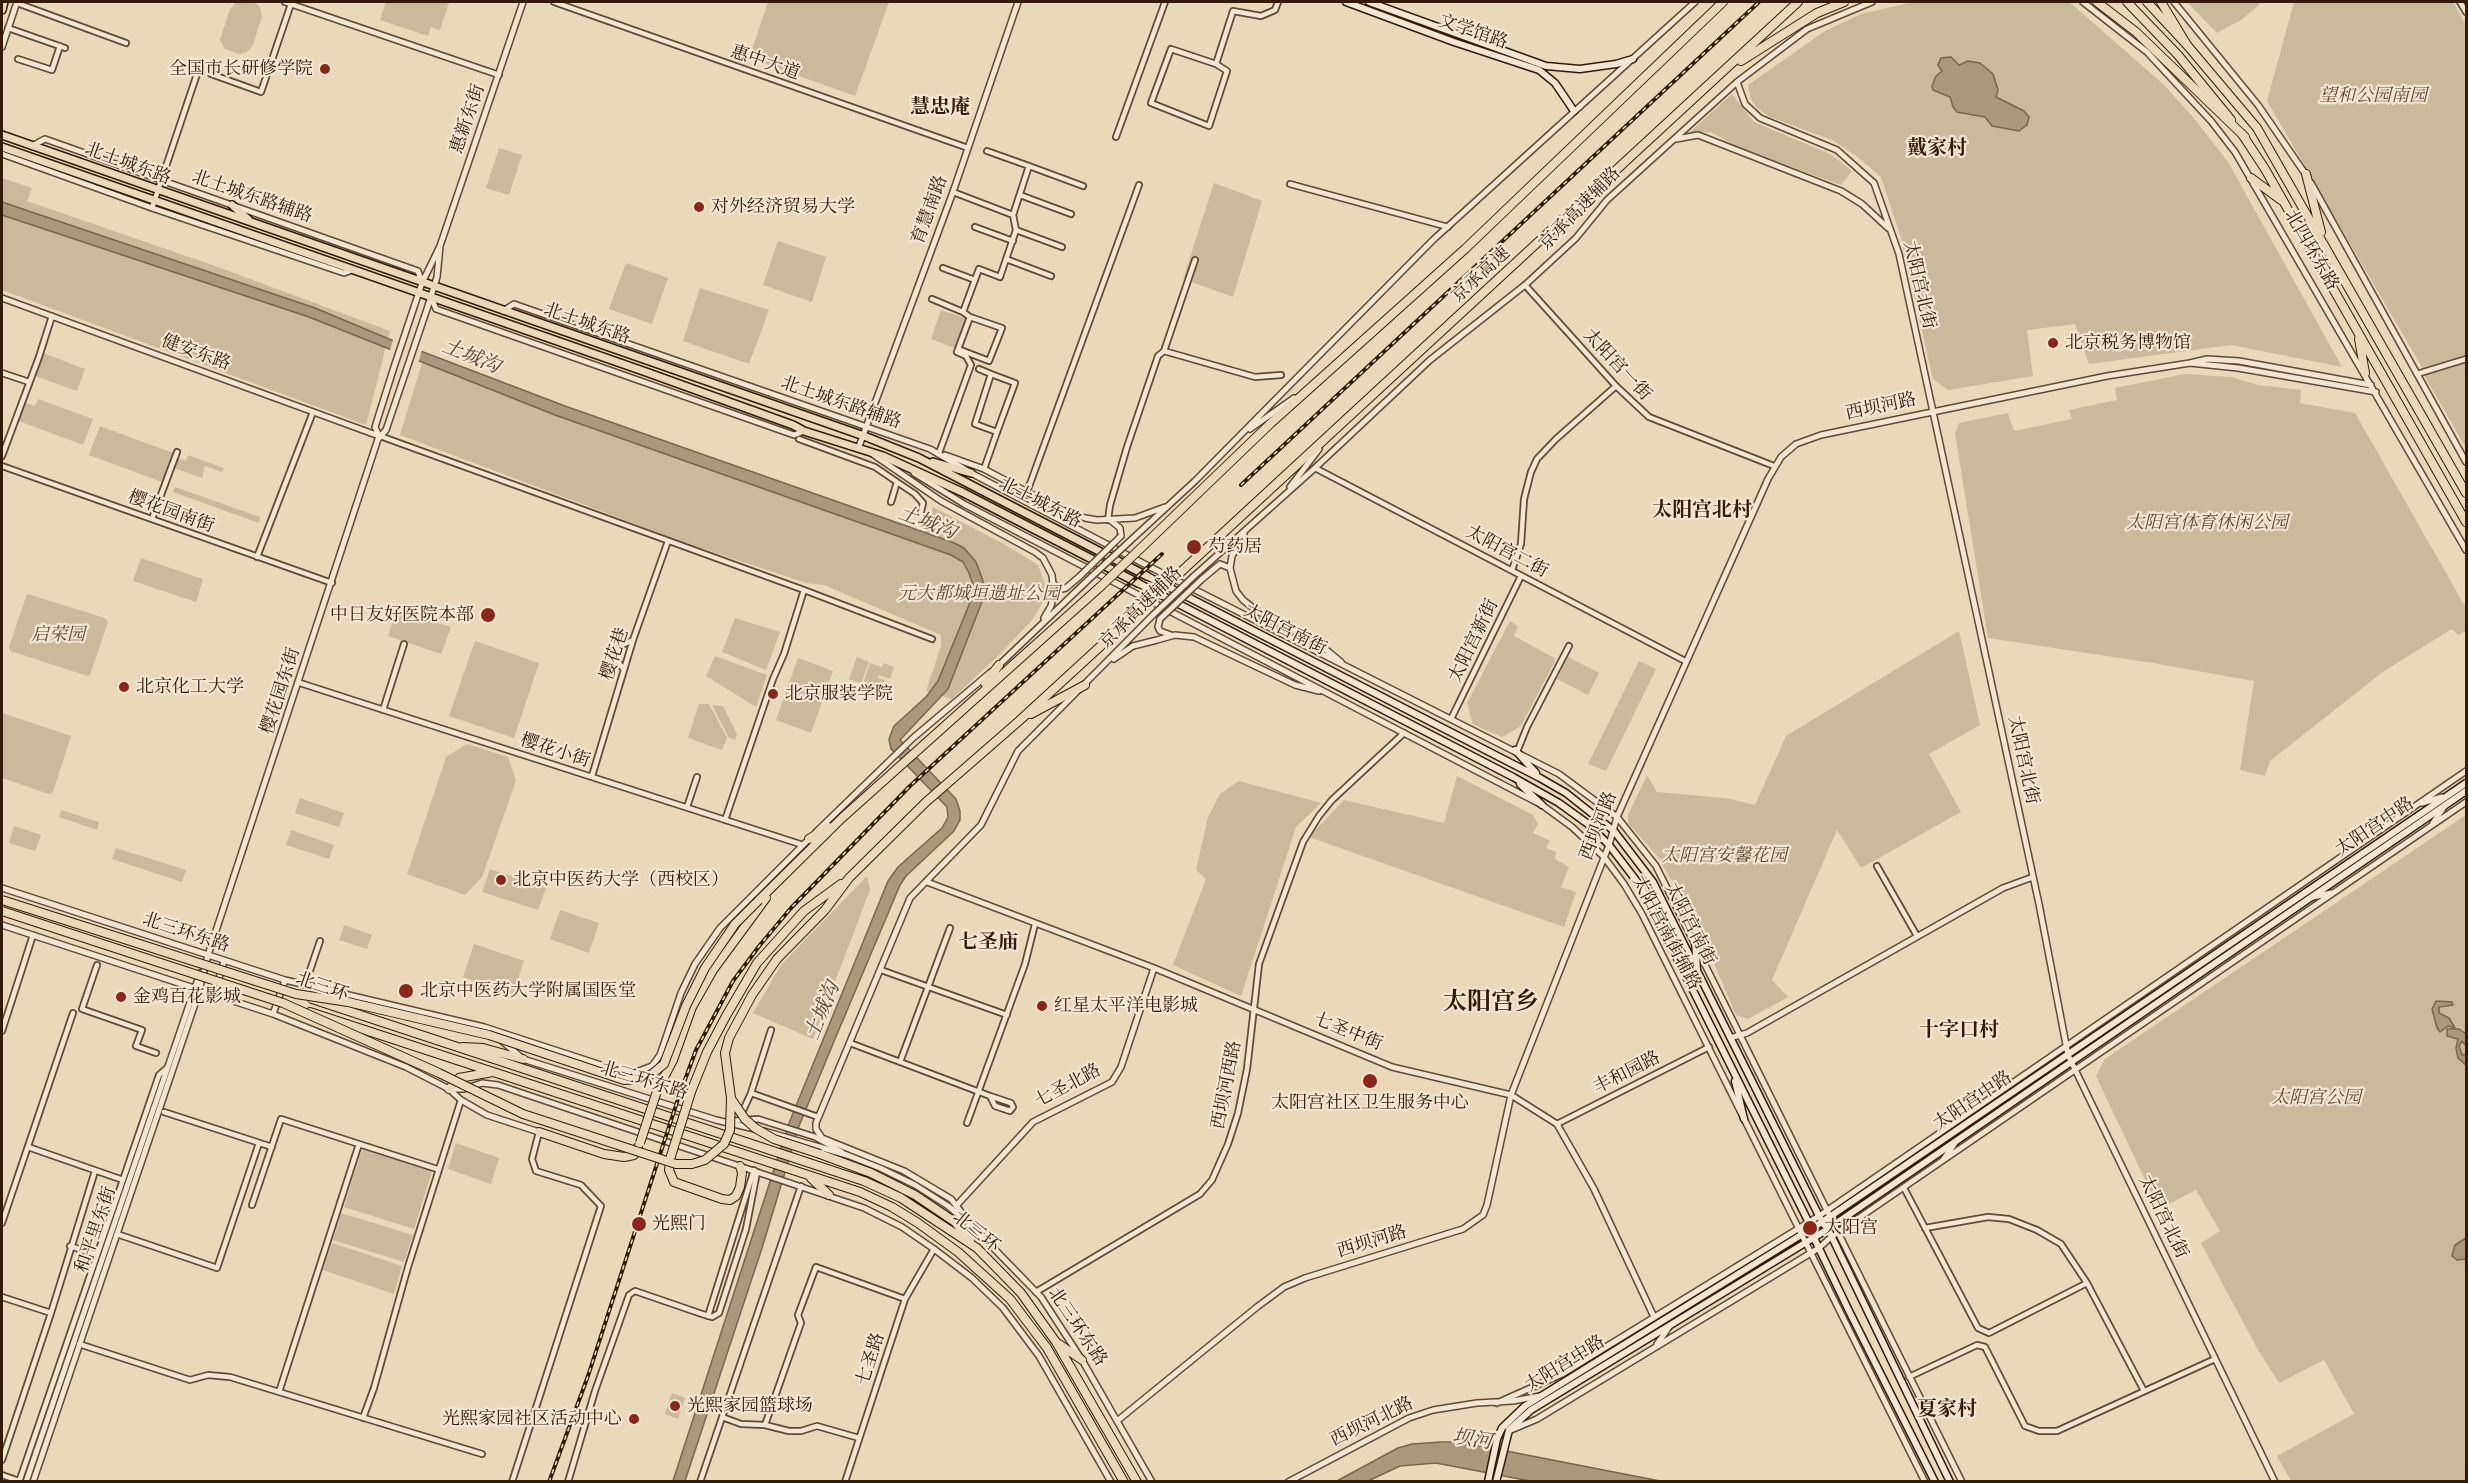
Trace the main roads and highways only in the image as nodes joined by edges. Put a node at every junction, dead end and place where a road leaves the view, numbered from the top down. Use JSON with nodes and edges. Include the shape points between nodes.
{"nodes":[{"id":1,"x":4,"y":2,"type":"edge"},
{"id":2,"x":1346,"y":2,"type":"edge"},
{"id":3,"x":1369,"y":2,"type":"edge"},
{"id":4,"x":1723,"y":2,"type":"edge"},
{"id":5,"x":1798,"y":2,"type":"edge"},
{"id":6,"x":1833,"y":2,"type":"edge"},
{"id":7,"x":1844,"y":2,"type":"edge"},
{"id":8,"x":2097,"y":2,"type":"edge"},
{"id":9,"x":2127,"y":2,"type":"edge"},
{"id":10,"x":2147,"y":2,"type":"edge"},
{"id":11,"x":2161,"y":2,"type":"edge"},
{"id":12,"x":2,"y":10,"type":"edge"},
{"id":13,"x":1817,"y":12,"type":"junction"},
{"id":14,"x":2187,"y":45,"type":"junction"},
{"id":15,"x":1633,"y":58,"type":"road end"},
{"id":16,"x":1722,"y":74,"type":"junction"},
{"id":17,"x":1574,"y":111,"type":"road end"},
{"id":18,"x":2,"y":135,"type":"edge"},
{"id":19,"x":2245,"y":137,"type":"junction"},
{"id":20,"x":2,"y":147,"type":"edge"},
{"id":21,"x":2306,"y":174,"type":"road end"},
{"id":22,"x":2252,"y":178,"type":"road end"},
{"id":23,"x":2284,"y":203,"type":"junction"},
{"id":24,"x":231,"y":205,"type":"road end"},
{"id":25,"x":254,"y":224,"type":"junction"},
{"id":26,"x":2323,"y":242,"type":"junction"},
{"id":27,"x":2358,"y":331,"type":"junction"},
{"id":28,"x":2365,"y":373,"type":"road end"},
{"id":29,"x":919,"y":458,"type":"junction"},
{"id":30,"x":970,"y":473,"type":"road end"},
{"id":31,"x":2466,"y":493,"type":"edge"},
{"id":32,"x":2466,"y":522,"type":"edge"},
{"id":33,"x":1147,"y":576,"type":"joint"},
{"id":34,"x":1138,"y":584,"type":"joint"},
{"id":35,"x":999,"y":664,"type":"road end"},
{"id":36,"x":1085,"y":685,"type":"road end"},
{"id":37,"x":973,"y":699,"type":"junction"},
{"id":38,"x":1019,"y":721,"type":"junction"},
{"id":39,"x":1516,"y":751,"type":"road end"},
{"id":40,"x":1514,"y":777,"type":"junction"},
{"id":41,"x":1540,"y":778,"type":"junction"},
{"id":42,"x":2466,"y":783,"type":"edge"},
{"id":43,"x":2466,"y":791,"type":"edge"},
{"id":44,"x":1542,"y":806,"type":"road end"},
{"id":45,"x":842,"y":818,"type":"junction"},
{"id":46,"x":806,"y":842,"type":"road end"},
{"id":47,"x":784,"y":875,"type":"junction"},
{"id":48,"x":849,"y":878,"type":"junction"},
{"id":49,"x":2,"y":900,"type":"edge"},
{"id":50,"x":2,"y":911,"type":"edge"},
{"id":51,"x":1695,"y":941,"type":"road end"},
{"id":52,"x":1698,"y":973,"type":"junction"},
{"id":53,"x":296,"y":993,"type":"junction"},
{"id":54,"x":283,"y":1003,"type":"junction"},
{"id":55,"x":453,"y":1047,"type":"junction"},
{"id":56,"x":523,"y":1059,"type":"road end"},
{"id":57,"x":1732,"y":1069,"type":"junction"},
{"id":58,"x":495,"y":1072,"type":"junction"},
{"id":59,"x":449,"y":1089,"type":"road end"},
{"id":60,"x":731,"y":1098,"type":"junction"},
{"id":61,"x":633,"y":1105,"type":"joint"},
{"id":62,"x":629,"y":1116,"type":"joint"},
{"id":63,"x":1744,"y":1119,"type":"road end"},
{"id":64,"x":698,"y":1126,"type":"joint"},
{"id":65,"x":539,"y":1132,"type":"road end"},
{"id":66,"x":695,"y":1137,"type":"joint"},
{"id":67,"x":740,"y":1166,"type":"road end"},
{"id":68,"x":808,"y":1175,"type":"junction"},
{"id":69,"x":829,"y":1195,"type":"road end"},
{"id":70,"x":1820,"y":1219,"type":"junction"},
{"id":71,"x":1812,"y":1228,"type":"junction"},
{"id":72,"x":1827,"y":1229,"type":"junction"},
{"id":73,"x":1814,"y":1238,"type":"junction"},
{"id":74,"x":977,"y":1248,"type":"junction"},
{"id":75,"x":1056,"y":1342,"type":"junction"},
{"id":76,"x":1082,"y":1360,"type":"road end"},
{"id":77,"x":1124,"y":1482,"type":"edge"},
{"id":78,"x":1137,"y":1482,"type":"edge"},
{"id":79,"x":1488,"y":1482,"type":"edge"},
{"id":80,"x":1496,"y":1482,"type":"edge"},
{"id":81,"x":1935,"y":1482,"type":"edge"},
{"id":82,"x":1950,"y":1482,"type":"edge"}],
"edges":[{"from":1,"to":12,"type":"main road"},
{"from":2,"to":17,"type":"main road","name":"文学馆路","via":[[1539,70],[1555,83]]},
{"from":3,"to":15,"type":"main road","name":"文学馆路","via":[[1535,63],[1569,69]]},
{"from":4,"to":37,"type":"highway","name":"京承高速","bridge":true,"via":[[1464,249],[1100,587]]},
{"from":5,"to":16,"type":"highway","name":"京承高速"},
{"from":6,"to":13,"type":"highway"},
{"from":7,"to":13,"type":"highway"},
{"from":8,"to":19,"type":"highway","via":[[2136,32]]},
{"from":9,"to":19,"type":"highway","name":"北四环东路","via":[[2178,55]]},
{"from":10,"to":14,"type":"highway","name":"北四环东路"},
{"from":11,"to":14,"type":"highway"},
{"from":13,"to":16,"type":"highway"},
{"from":14,"to":26,"type":"highway","name":"北四环东路","via":[[2257,129]]},
{"from":16,"to":38,"type":"highway","name":"京承高速","bridge":true},
{"from":18,"to":25,"type":"main road","name":"北土城东路"},
{"from":19,"to":23,"type":"highway","name":"北四环东路"},
{"from":20,"to":34,"type":"main road","name":"北土城东路","via":[[153,204],[419,292],[901,463]]},
{"from":21,"to":26,"type":"highway"},
{"from":22,"to":23,"type":"highway"},
{"from":23,"to":27,"type":"highway","name":"北四环东路"},
{"from":24,"to":25,"type":"main road"},
{"from":25,"to":29,"type":"main road","name":"北土城东路"},
{"from":26,"to":31,"type":"highway","name":"北四环东路"},
{"from":27,"to":28,"type":"highway"},
{"from":27,"to":32,"type":"highway","name":"北四环东路"},
{"from":29,"to":30,"type":"main road"},
{"from":29,"to":33,"type":"main road","name":"北土城东路"},
{"from":33,"to":41,"type":"main road","name":"太阳宫南街"},
{"from":34,"to":40,"type":"main road","name":"太阳宫南街"},
{"from":35,"to":37,"type":"highway"},
{"from":36,"to":38,"type":"highway"},
{"from":37,"to":45,"type":"highway"},
{"from":38,"to":48,"type":"highway","via":[[949,780]]},
{"from":39,"to":41,"type":"main road"},
{"from":40,"to":44,"type":"main road"},
{"from":40,"to":57,"type":"main road","name":"太阳宫南街","via":[[1588,824],[1642,888]]},
{"from":41,"to":52,"type":"main road","name":"太阳宫南街","via":[[1614,831],[1653,882]]},
{"from":42,"to":70,"type":"main road","name":"太阳宫中路","via":[[1956,1131]]},
{"from":43,"to":72,"type":"main road","name":"太阳宫中路"},
{"from":45,"to":46,"type":"highway"},
{"from":45,"to":47,"type":"highway"},
{"from":47,"to":53,"type":"highway","bridge":true,"via":[[735,924],[705,968],[663,1064],[642,1079],[624,1080],[489,1035]]},
{"from":47,"to":65,"type":"highway","bridge":true,"via":[[713,970],[692,1007],[634,1155],[604,1154]]},
{"from":48,"to":60,"type":"highway","via":[[825,910],[765,974],[729,1038],[725,1053]]},
{"from":48,"to":67,"type":"highway","bridge":true,"via":[[804,911],[757,963],[721,1025],[691,1092],[671,1156],[669,1170],[674,1182],[730,1200],[736,1196],[742,1178]]},
{"from":49,"to":53,"type":"highway","name":"北三环","bridge":true},
{"from":50,"to":54,"type":"highway","name":"北三环","bridge":true},
{"from":51,"to":52,"type":"main road"},
{"from":52,"to":70,"type":"main road","name":"太阳宫南街"},
{"from":53,"to":55,"type":"highway","name":"北三环"},
{"from":54,"to":58,"type":"highway","name":"北三环"},
{"from":54,"to":60,"type":"highway","bridge":true,"via":[[524,1114],[676,1164],[705,1160],[724,1144],[730,1130]]},
{"from":55,"to":56,"type":"highway","via":[[483,1048]]},
{"from":55,"to":61,"type":"highway","name":"北三环"},
{"from":57,"to":63,"type":"main road"},
{"from":57,"to":71,"type":"main road","name":"太阳宫南街"},
{"from":58,"to":59,"type":"highway","via":[[459,1078]]},
{"from":58,"to":62,"type":"highway","name":"北三环"},
{"from":60,"to":74,"type":"highway","bridge":true,"via":[[755,1128],[774,1139],[871,1173],[915,1195],[955,1221]]},
{"from":61,"to":64,"type":"highway","name":"北三环东路"},
{"from":62,"to":66,"type":"highway","name":"北三环东路"},
{"from":64,"to":74,"type":"highway","name":"北三环","via":[[864,1181],[902,1198]]},
{"from":66,"to":68,"type":"highway","name":"北三环"},
{"from":68,"to":69,"type":"highway"},
{"from":68,"to":77,"type":"highway","name":"北三环","via":[[860,1192],[918,1222],[1010,1299],[1047,1348]]},
{"from":70,"to":71,"type":"main road","name":"太阳宫中路"},
{"from":70,"to":72,"type":"main road","name":"太阳宫南街"},
{"from":71,"to":73,"type":"main road"},
{"from":71,"to":79,"type":"main road","name":"太阳宫中路","via":[[1511,1418],[1497,1439]]},
{"from":72,"to":73,"type":"main road","name":"太阳宫中路"},
{"from":72,"to":82,"type":"main road","name":"太阳宫南街"},
{"from":73,"to":80,"type":"main road","name":"太阳宫中路","via":[[1532,1410],[1509,1431]]},
{"from":73,"to":81,"type":"main road"},
{"from":74,"to":75,"type":"highway","name":"北三环","via":[[1021,1293]]},
{"from":75,"to":76,"type":"highway"},
{"from":75,"to":78,"type":"highway","name":"北三环"}]}
